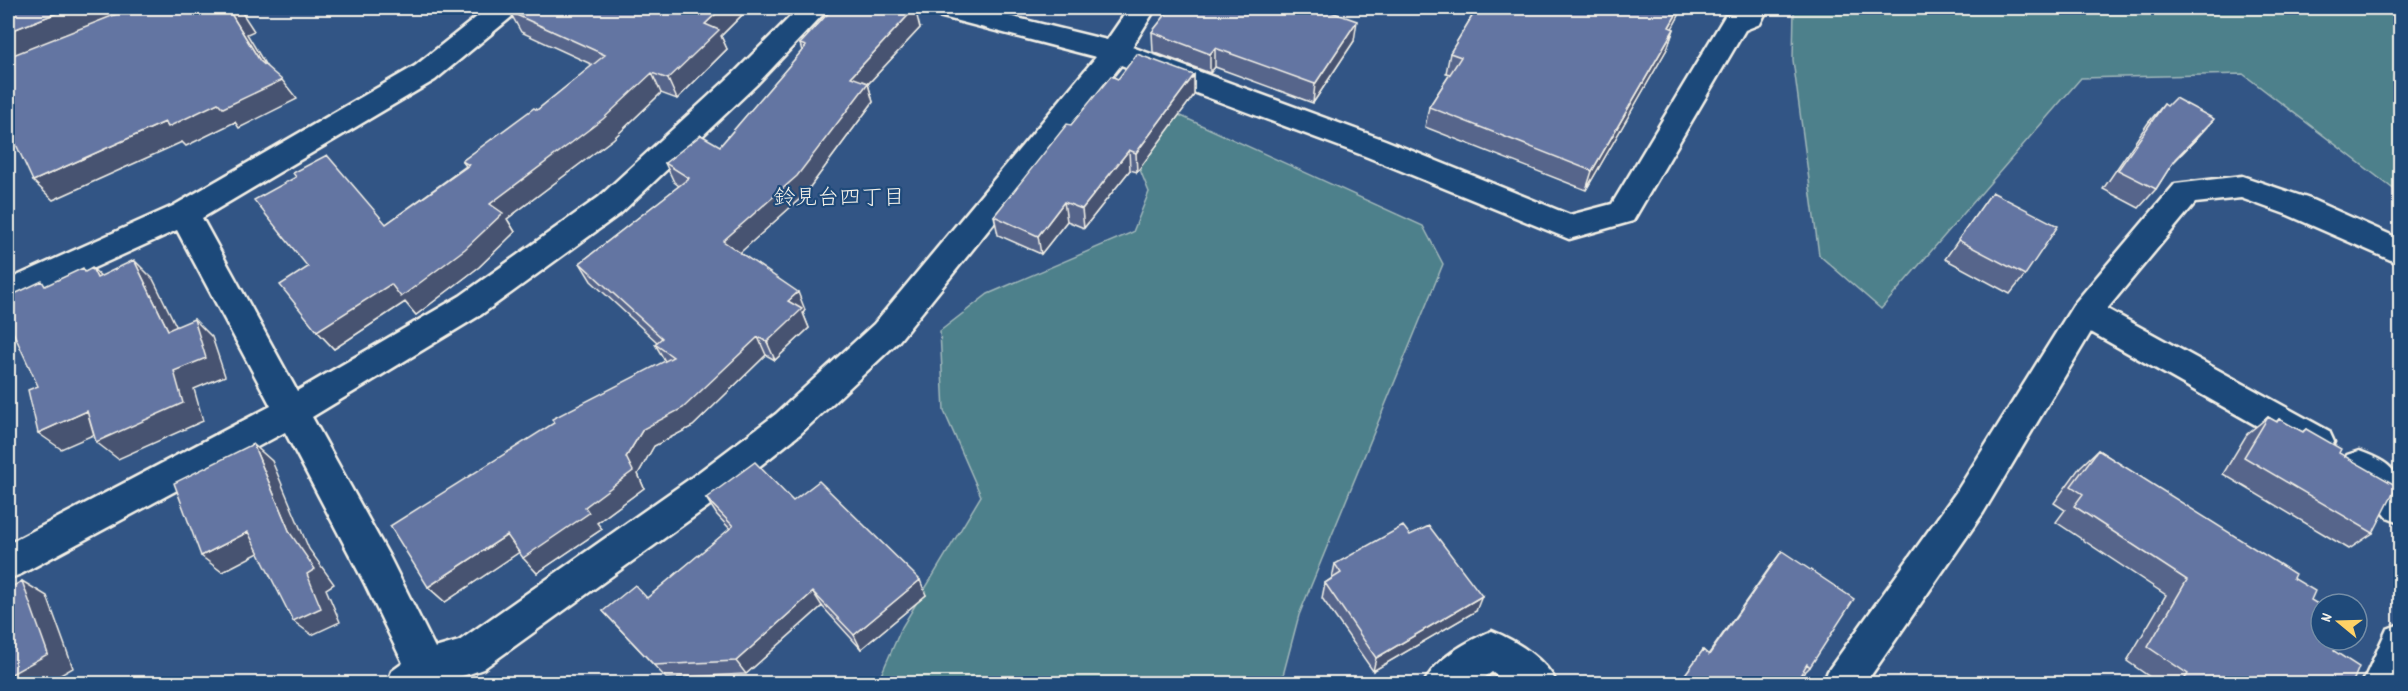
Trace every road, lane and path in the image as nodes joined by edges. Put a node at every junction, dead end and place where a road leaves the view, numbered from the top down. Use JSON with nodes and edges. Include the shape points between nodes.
{"nodes":[{"id":1,"x":505,"y":8,"type":"edge"},
{"id":2,"x":815,"y":8,"type":"edge"},
{"id":3,"x":941,"y":8,"type":"edge"},
{"id":4,"x":1143,"y":8,"type":"edge"},
{"id":5,"x":1754,"y":8,"type":"edge"},
{"id":6,"x":1116,"y":52,"type":"junction"},
{"id":7,"x":184,"y":214,"type":"junction"},
{"id":8,"x":2400,"y":252,"type":"edge"},
{"id":9,"x":8,"y":294,"type":"edge"},
{"id":10,"x":2085,"y":313,"type":"junction"},
{"id":11,"x":291,"y":412,"type":"junction"},
{"id":12,"x":2400,"y":506,"type":"edge"},
{"id":13,"x":8,"y":562,"type":"edge"},
{"id":14,"x":2400,"y":642,"type":"edge"},
{"id":15,"x":416,"y":676,"type":"edge"},
{"id":16,"x":1443,"y":684,"type":"edge"},
{"id":17,"x":1538,"y":684,"type":"edge"},
{"id":18,"x":1842,"y":684,"type":"edge"},
{"id":19,"x":2381,"y":684,"type":"edge"}],
"edges":[{"from":1,"to":7,"type":"street","via":[[425,73]]},
{"from":2,"to":11,"type":"street","via":[[610,205],[471,304]]},
{"from":3,"to":6,"type":"street"},
{"from":4,"to":6,"type":"street"},
{"from":5,"to":6,"type":"street","via":[[1749,17],[1735,23],[1622,213],[1569,227],[1375,148]]},
{"from":6,"to":15,"type":"street","via":[[886,333],[788,424],[705,489],[469,656]]},
{"from":7,"to":9,"type":"street"},
{"from":7,"to":11,"type":"street"},
{"from":8,"to":10,"type":"street","via":[[2299,207],[2242,187],[2186,192]]},
{"from":10,"to":12,"type":"street","via":[[2375,475]]},
{"from":10,"to":18,"type":"street","via":[[1970,502]]},
{"from":11,"to":13,"type":"street"},
{"from":11,"to":15,"type":"street"},
{"from":14,"to":19,"type":"street"},
{"from":16,"to":17,"type":"street","via":[[1492,649]]}]}
